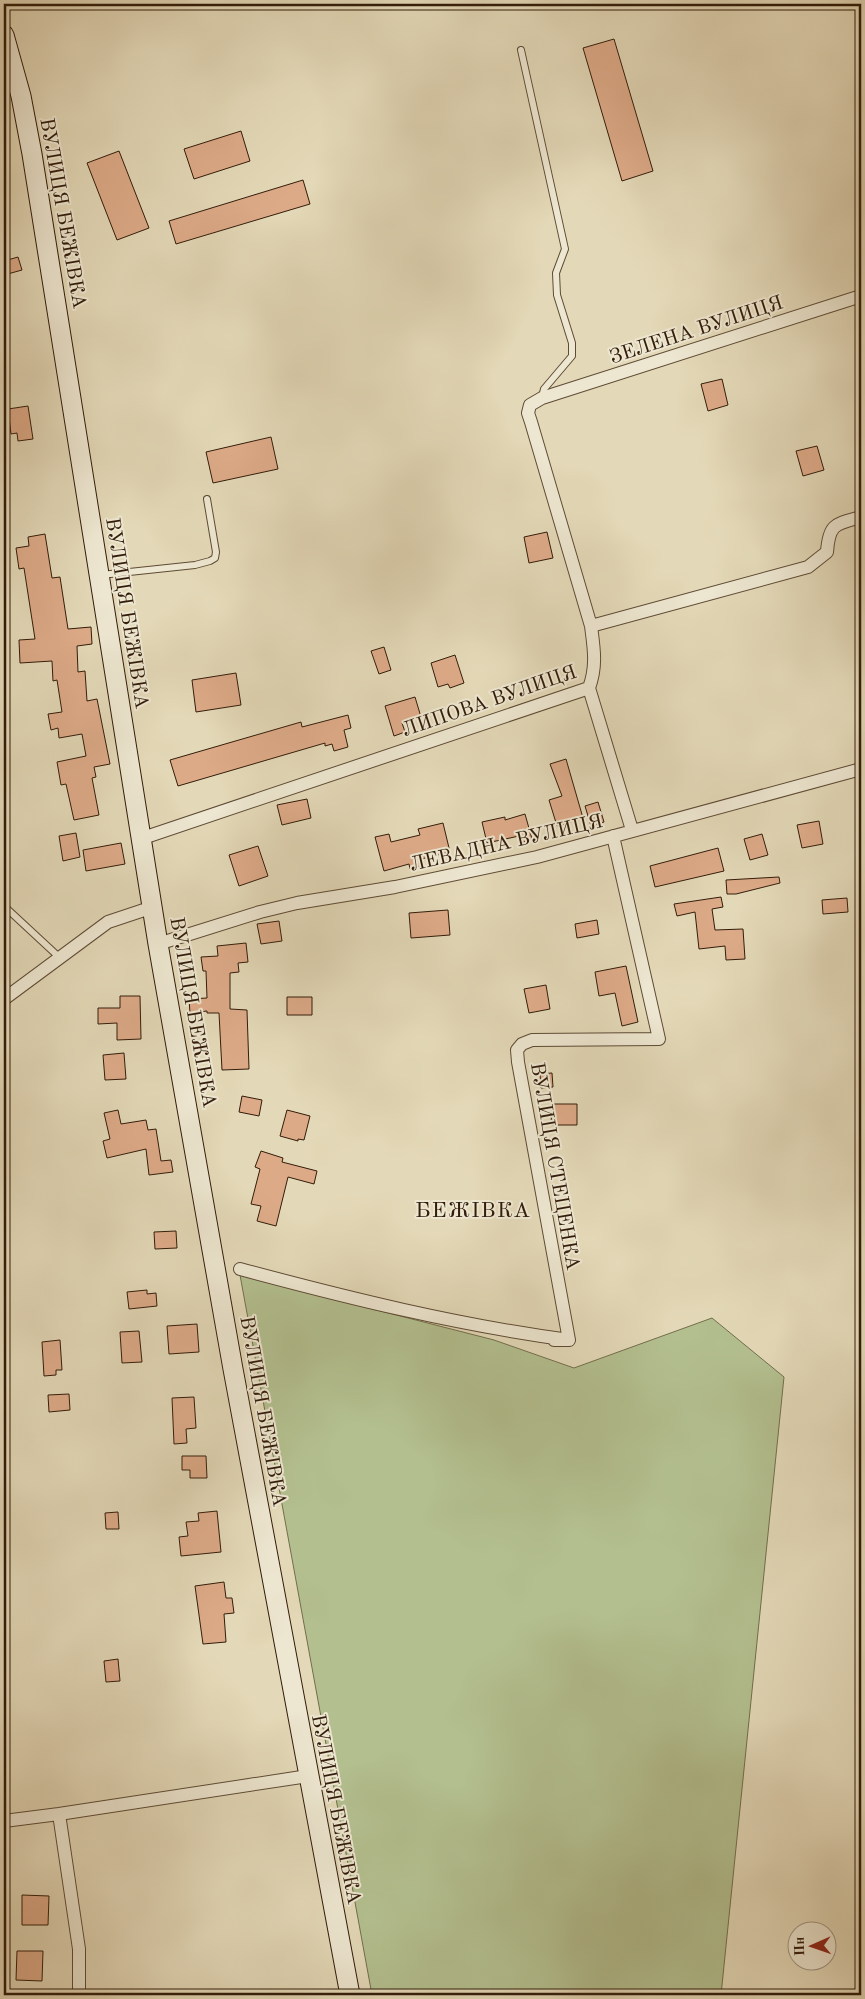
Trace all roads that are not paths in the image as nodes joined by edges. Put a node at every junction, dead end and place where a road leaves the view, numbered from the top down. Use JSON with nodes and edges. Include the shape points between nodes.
{"nodes":[{"id":1,"x":4,"y":35,"type":"edge"},
{"id":2,"x":520,"y":50,"type":"dead end"},
{"id":3,"x":861,"y":296,"type":"edge"},
{"id":4,"x":542,"y":398,"type":"junction"},
{"id":5,"x":207,"y":499,"type":"dead end"},
{"id":6,"x":861,"y":516,"type":"edge"},
{"id":7,"x":100,"y":575,"type":"junction"},
{"id":8,"x":591,"y":626,"type":"junction"},
{"id":9,"x":589,"y":688,"type":"junction"},
{"id":10,"x":861,"y":769,"type":"edge"},
{"id":11,"x":632,"y":830,"type":"junction"},
{"id":12,"x":613,"y":836,"type":"junction"},
{"id":13,"x":140,"y":838,"type":"junction"},
{"id":14,"x":4,"y":906,"type":"edge"},
{"id":15,"x":153,"y":907,"type":"junction"},
{"id":16,"x":158,"y":944,"type":"junction"},
{"id":17,"x":59,"y":957,"type":"junction"},
{"id":18,"x":4,"y":999,"type":"edge"},
{"id":19,"x":240,"y":1269,"type":"dead end"},
{"id":20,"x":554,"y":1340,"type":"dead end"},
{"id":21,"x":569,"y":1340,"type":"junction"},
{"id":22,"x":308,"y":1776,"type":"junction"},
{"id":23,"x":59,"y":1814,"type":"junction"},
{"id":24,"x":4,"y":1822,"type":"edge"},
{"id":25,"x":79,"y":1995,"type":"edge"},
{"id":26,"x":350,"y":1995,"type":"edge"}],
"edges":[{"from":1,"to":7,"type":"main road","name":"ВУЛИЦЯ БЕЖІВКА","via":[[21,96],[32,154]]},
{"from":2,"to":4,"type":"lane","via":[[565,249],[556,273],[557,295],[572,343],[572,356],[544,389]]},
{"from":3,"to":4,"type":"street","name":"ЗЕЛЕНА ВУЛИЦЯ"},
{"from":4,"to":8,"type":"street","name":"ЛИПОВА ВУЛИЦЯ","via":[[530,405],[528,413]]},
{"from":5,"to":7,"type":"lane","via":[[215,558],[195,564]]},
{"from":6,"to":8,"type":"street","via":[[837,524],[828,535],[827,552],[808,567]]},
{"from":7,"to":13,"type":"main road","name":"ВУЛИЦЯ БЕЖІВКА"},
{"from":8,"to":9,"type":"street","name":"ЛИПОВА ВУЛИЦЯ","via":[[595,654]]},
{"from":9,"to":11,"type":"street"},
{"from":9,"to":13,"type":"street","name":"ЛИПОВА ВУЛИЦЯ"},
{"from":10,"to":11,"type":"street","name":"ЛЕВАДНА ВУЛИЦЯ"},
{"from":11,"to":12,"type":"street","name":"ЛЕВАДНА ВУЛИЦЯ"},
{"from":12,"to":16,"type":"street","name":"ЛЕВАДНА ВУЛИЦЯ","via":[[466,873],[297,903]]},
{"from":12,"to":21,"type":"street","name":"ВУЛИЦЯ СТЕЦЕНКА","via":[[659,1039],[532,1040],[517,1050]]},
{"from":13,"to":15,"type":"main road","name":"ВУЛИЦЯ БЕЖІВКА"},
{"from":14,"to":17,"type":"lane"},
{"from":15,"to":16,"type":"main road","name":"ВУЛИЦЯ БЕЖІВКА"},
{"from":15,"to":17,"type":"street","via":[[108,922]]},
{"from":16,"to":22,"type":"main road","name":"ВУЛИЦЯ БЕЖІВКА"},
{"from":17,"to":18,"type":"street"},
{"from":19,"to":21,"type":"street","via":[[367,1302]]},
{"from":20,"to":21,"type":"street"},
{"from":22,"to":23,"type":"street"},
{"from":22,"to":26,"type":"main road","name":"ВУЛИЦЯ БЕЖІВКА"},
{"from":23,"to":24,"type":"street"},
{"from":23,"to":25,"type":"street","via":[[79,1949]]}]}
